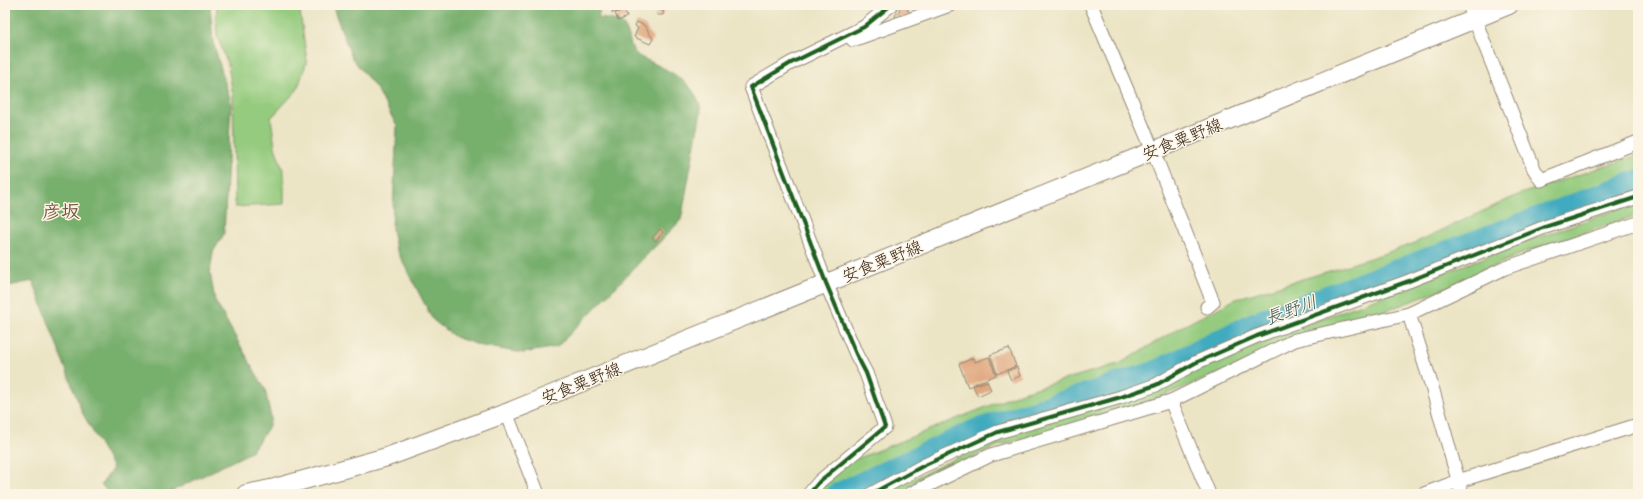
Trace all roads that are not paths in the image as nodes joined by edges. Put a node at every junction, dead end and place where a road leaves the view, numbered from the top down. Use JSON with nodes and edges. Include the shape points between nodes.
{"nodes":[{"id":1,"x":890,"y":5,"type":"edge"},
{"id":2,"x":950,"y":5,"type":"edge"},
{"id":3,"x":1091,"y":5,"type":"edge"},
{"id":4,"x":1509,"y":5,"type":"edge"},
{"id":5,"x":1472,"y":12,"type":"edge"},
{"id":6,"x":791,"y":63,"type":"junction"},
{"id":7,"x":1638,"y":142,"type":"edge"},
{"id":8,"x":1153,"y":151,"type":"junction"},
{"id":9,"x":1638,"y":197,"type":"edge"},
{"id":10,"x":1638,"y":223,"type":"edge"},
{"id":11,"x":826,"y":284,"type":"junction"},
{"id":12,"x":1207,"y":307,"type":"dead end"},
{"id":13,"x":1409,"y":314,"type":"junction"},
{"id":14,"x":1171,"y":401,"type":"junction"},
{"id":15,"x":506,"y":413,"type":"junction"},
{"id":16,"x":1638,"y":425,"type":"edge"},
{"id":17,"x":1458,"y":481,"type":"junction"},
{"id":18,"x":276,"y":491,"type":"edge"},
{"id":19,"x":246,"y":494,"type":"edge"},
{"id":20,"x":538,"y":494,"type":"edge"},
{"id":21,"x":809,"y":494,"type":"edge"},
{"id":22,"x":871,"y":494,"type":"edge"},
{"id":23,"x":912,"y":494,"type":"edge"},
{"id":24,"x":1209,"y":494,"type":"edge"},
{"id":25,"x":1424,"y":494,"type":"edge"},
{"id":26,"x":1462,"y":494,"type":"edge"}],
"edges":[{"from":1,"to":6,"type":"street","via":[[864,27]]},
{"from":2,"to":6,"type":"street"},
{"from":3,"to":8,"type":"street"},
{"from":4,"to":5,"type":"main road","name":"安食粟野線"},
{"from":5,"to":7,"type":"street","via":[[1534,169],[1541,180]]},
{"from":5,"to":8,"type":"main road","name":"安食粟野線"},
{"from":6,"to":11,"type":"street","via":[[751,87]]},
{"from":8,"to":11,"type":"main road","name":"安食粟野線"},
{"from":8,"to":12,"type":"street","via":[[1213,302]]},
{"from":9,"to":22,"type":"street","via":[[1545,227],[1409,282],[1257,336],[1195,363],[1156,385],[998,432],[923,466]]},
{"from":10,"to":13,"type":"street","via":[[1506,268]]},
{"from":11,"to":15,"type":"main road","name":"安食粟野線"},
{"from":11,"to":21,"type":"street","via":[[866,373],[885,427],[820,481]]},
{"from":13,"to":14,"type":"street","via":[[1295,340]]},
{"from":13,"to":17,"type":"street"},
{"from":14,"to":23,"type":"street","via":[[991,455]]},
{"from":14,"to":24,"type":"street"},
{"from":15,"to":18,"type":"main road","name":"安食粟野線","via":[[387,457]]},
{"from":15,"to":20,"type":"street"},
{"from":16,"to":17,"type":"street"},
{"from":17,"to":25,"type":"street"},
{"from":17,"to":26,"type":"street"},
{"from":18,"to":19,"type":"main road","name":"安食粟野線"}]}
